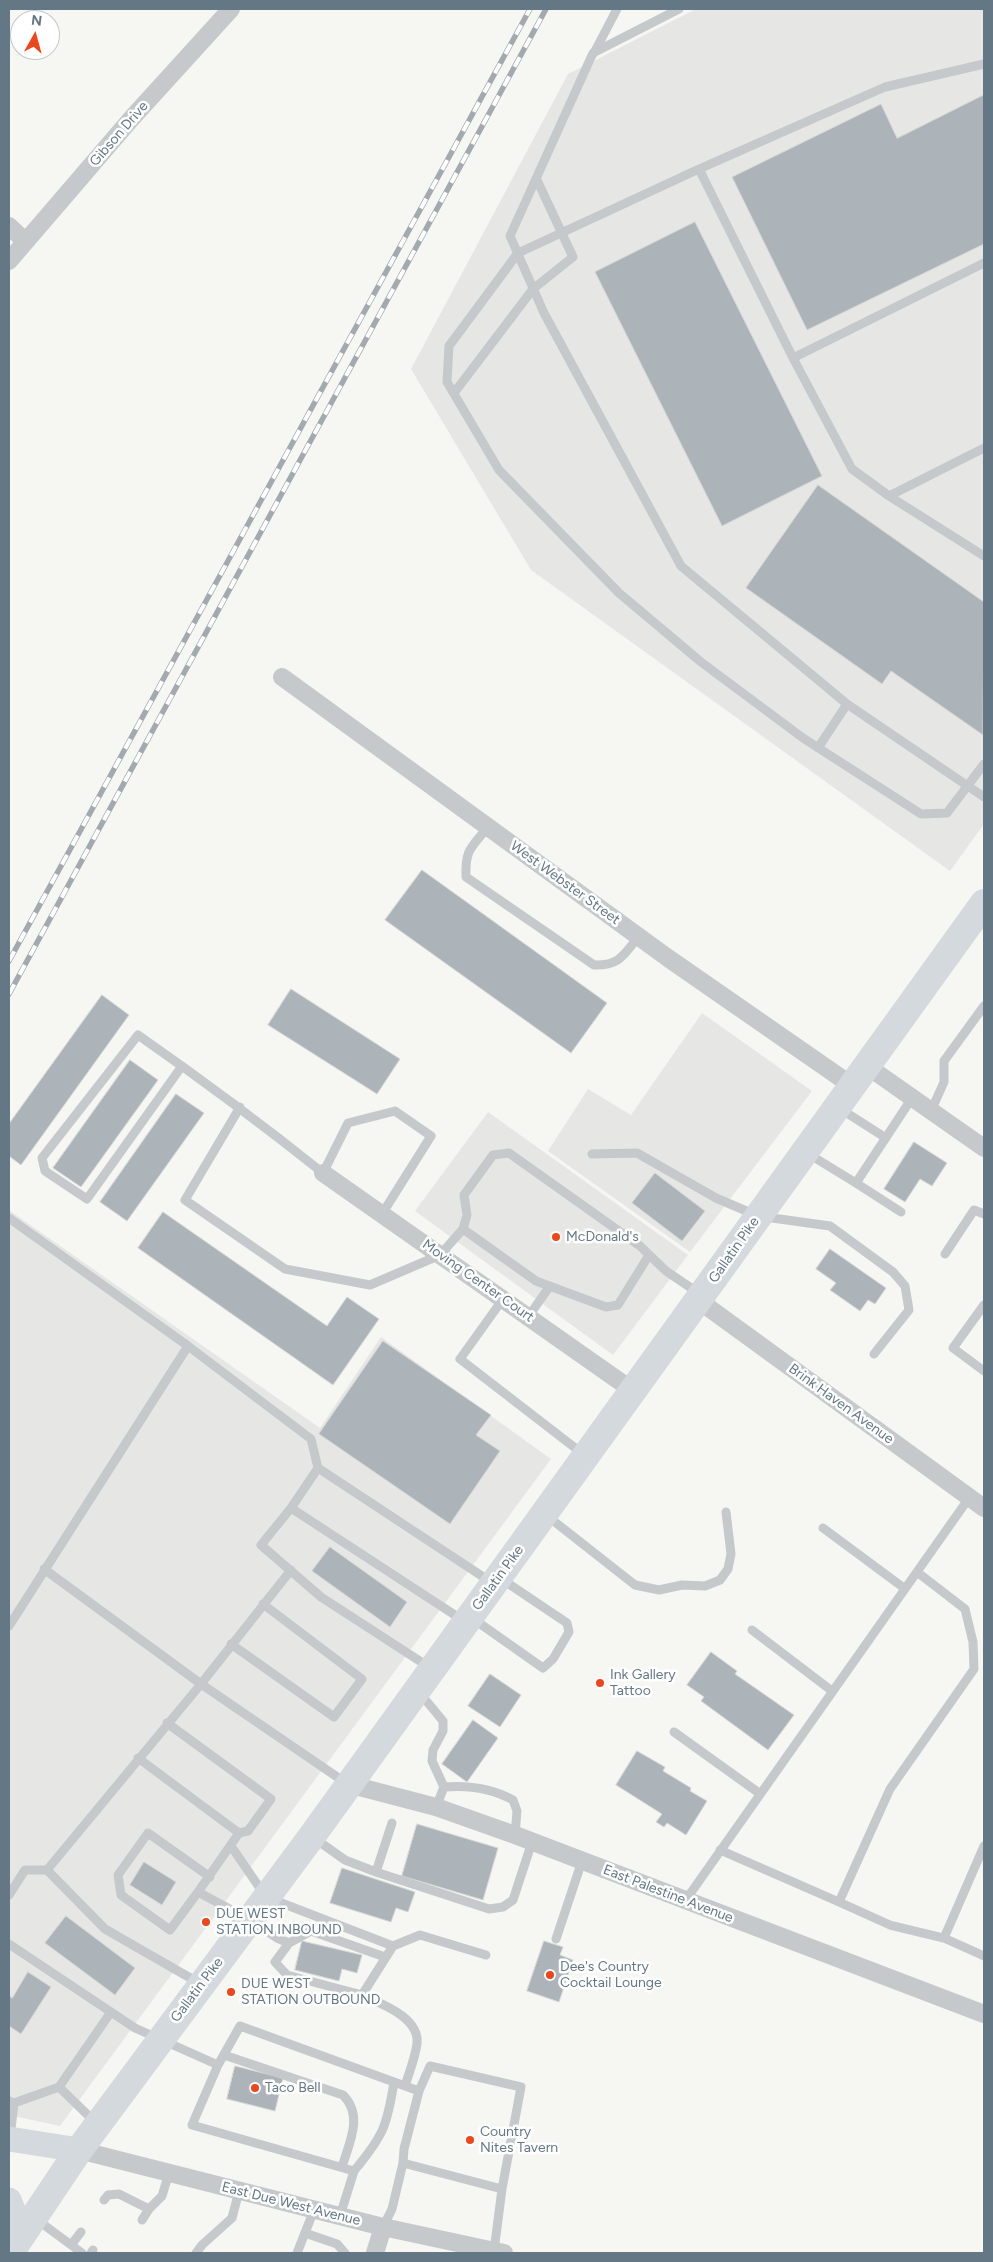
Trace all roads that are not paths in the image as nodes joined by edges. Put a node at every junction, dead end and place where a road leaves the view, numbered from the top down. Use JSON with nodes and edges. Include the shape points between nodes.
{"nodes":[{"id":1,"x":231,"y":9,"type":"edge"},
{"id":2,"x":617,"y":9,"type":"edge"},
{"id":3,"x":679,"y":9,"type":"edge"},
{"id":4,"x":594,"y":53,"type":"junction"},
{"id":5,"x":981,"y":64,"type":"edge"},
{"id":6,"x":699,"y":169,"type":"junction"},
{"id":7,"x":536,"y":178,"type":"junction"},
{"id":8,"x":9,"y":226,"type":"edge"},
{"id":9,"x":561,"y":233,"type":"junction"},
{"id":10,"x":25,"y":241,"type":"junction"},
{"id":11,"x":518,"y":253,"type":"junction"},
{"id":12,"x":9,"y":261,"type":"edge"},
{"id":13,"x":984,"y":263,"type":"edge"},
{"id":14,"x":533,"y":289,"type":"junction"},
{"id":15,"x":793,"y":358,"type":"junction"},
{"id":16,"x":454,"y":393,"type":"junction"},
{"id":17,"x":984,"y":448,"type":"edge"},
{"id":18,"x":889,"y":496,"type":"junction"},
{"id":19,"x":984,"y":556,"type":"edge"},
{"id":20,"x":282,"y":677,"type":"dead end"},
{"id":21,"x":848,"y":704,"type":"junction"},
{"id":22,"x":818,"y":748,"type":"junction"},
{"id":23,"x":984,"y":764,"type":"edge"},
{"id":24,"x":968,"y":786,"type":"junction"},
{"id":25,"x":984,"y":797,"type":"edge"},
{"id":26,"x":488,"y":828,"type":"junction"},
{"id":27,"x":984,"y":903,"type":"edge"},
{"id":28,"x":639,"y":936,"type":"junction"},
{"id":29,"x":984,"y":1006,"type":"edge"},
{"id":30,"x":182,"y":1066,"type":"junction"},
{"id":31,"x":851,"y":1086,"type":"junction"},
{"id":32,"x":912,"y":1098,"type":"junction"},
{"id":33,"x":240,"y":1107,"type":"junction"},
{"id":34,"x":931,"y":1111,"type":"junction"},
{"id":35,"x":886,"y":1138,"type":"junction"},
{"id":36,"x":984,"y":1148,"type":"edge"},
{"id":37,"x":804,"y":1151,"type":"junction"},
{"id":38,"x":592,"y":1154,"type":"dead end"},
{"id":39,"x":323,"y":1172,"type":"junction"},
{"id":40,"x":856,"y":1183,"type":"junction"},
{"id":41,"x":901,"y":1212,"type":"dead end"},
{"id":42,"x":382,"y":1214,"type":"junction"},
{"id":43,"x":984,"y":1214,"type":"edge"},
{"id":44,"x":758,"y":1216,"type":"junction"},
{"id":45,"x":9,"y":1218,"type":"edge"},
{"id":46,"x":463,"y":1229,"type":"junction"},
{"id":47,"x":945,"y":1254,"type":"dead end"},
{"id":48,"x":440,"y":1255,"type":"junction"},
{"id":49,"x":649,"y":1255,"type":"junction"},
{"id":50,"x":550,"y":1286,"type":"junction"},
{"id":51,"x":700,"y":1298,"type":"junction"},
{"id":52,"x":503,"y":1299,"type":"junction"},
{"id":53,"x":984,"y":1305,"type":"edge"},
{"id":54,"x":528,"y":1317,"type":"junction"},
{"id":55,"x":188,"y":1346,"type":"junction"},
{"id":56,"x":874,"y":1354,"type":"dead end"},
{"id":57,"x":984,"y":1371,"type":"edge"},
{"id":58,"x":632,"y":1390,"type":"junction"},
{"id":59,"x":585,"y":1456,"type":"junction"},
{"id":60,"x":318,"y":1468,"type":"junction"},
{"id":61,"x":969,"y":1498,"type":"junction"},
{"id":62,"x":291,"y":1508,"type":"junction"},
{"id":63,"x":984,"y":1508,"type":"edge"},
{"id":64,"x":726,"y":1512,"type":"dead end"},
{"id":65,"x":544,"y":1513,"type":"junction"},
{"id":66,"x":822,"y":1528,"type":"dead end"},
{"id":67,"x":44,"y":1569,"type":"junction"},
{"id":68,"x":291,"y":1570,"type":"junction"},
{"id":69,"x":917,"y":1572,"type":"junction"},
{"id":70,"x":496,"y":1581,"type":"junction"},
{"id":71,"x":904,"y":1588,"type":"junction"},
{"id":72,"x":263,"y":1604,"type":"junction"},
{"id":73,"x":468,"y":1620,"type":"junction"},
{"id":74,"x":9,"y":1626,"type":"edge"},
{"id":75,"x":752,"y":1630,"type":"dead end"},
{"id":76,"x":231,"y":1644,"type":"junction"},
{"id":77,"x":425,"y":1680,"type":"junction"},
{"id":78,"x":200,"y":1684,"type":"junction"},
{"id":79,"x":832,"y":1691,"type":"junction"},
{"id":80,"x":167,"y":1722,"type":"junction"},
{"id":81,"x":674,"y":1732,"type":"dead end"},
{"id":82,"x":138,"y":1758,"type":"junction"},
{"id":83,"x":348,"y":1784,"type":"junction"},
{"id":84,"x":444,"y":1787,"type":"junction"},
{"id":85,"x":759,"y":1793,"type":"junction"},
{"id":86,"x":436,"y":1807,"type":"junction"},
{"id":87,"x":392,"y":1823,"type":"dead end"},
{"id":88,"x":239,"y":1833,"type":"junction"},
{"id":89,"x":515,"y":1835,"type":"junction"},
{"id":90,"x":312,"y":1836,"type":"junction"},
{"id":91,"x":532,"y":1842,"type":"junction"},
{"id":92,"x":230,"y":1846,"type":"junction"},
{"id":93,"x":984,"y":1846,"type":"edge"},
{"id":94,"x":720,"y":1850,"type":"junction"},
{"id":95,"x":582,"y":1861,"type":"junction"},
{"id":96,"x":47,"y":1870,"type":"junction"},
{"id":97,"x":376,"y":1872,"type":"junction"},
{"id":98,"x":210,"y":1877,"type":"junction"},
{"id":99,"x":198,"y":1892,"type":"junction"},
{"id":100,"x":9,"y":1895,"type":"edge"},
{"id":101,"x":266,"y":1897,"type":"junction"},
{"id":102,"x":685,"y":1901,"type":"junction"},
{"id":103,"x":838,"y":1902,"type":"junction"},
{"id":104,"x":250,"y":1920,"type":"junction"},
{"id":105,"x":944,"y":1938,"type":"junction"},
{"id":106,"x":556,"y":1939,"type":"dead end"},
{"id":107,"x":289,"y":1942,"type":"junction"},
{"id":108,"x":9,"y":1944,"type":"edge"},
{"id":109,"x":393,"y":1946,"type":"junction"},
{"id":110,"x":486,"y":1955,"type":"dead end"},
{"id":111,"x":984,"y":1956,"type":"edge"},
{"id":112,"x":385,"y":1957,"type":"junction"},
{"id":113,"x":201,"y":1985,"type":"junction"},
{"id":114,"x":362,"y":1994,"type":"junction"},
{"id":115,"x":111,"y":2012,"type":"junction"},
{"id":116,"x":984,"y":2014,"type":"edge"},
{"id":117,"x":162,"y":2038,"type":"junction"},
{"id":118,"x":224,"y":2055,"type":"junction"},
{"id":119,"x":218,"y":2065,"type":"junction"},
{"id":120,"x":394,"y":2082,"type":"junction"},
{"id":121,"x":405,"y":2086,"type":"junction"},
{"id":122,"x":59,"y":2087,"type":"junction"},
{"id":123,"x":419,"y":2091,"type":"junction"},
{"id":124,"x":12,"y":2102,"type":"edge"},
{"id":125,"x":98,"y":2125,"type":"junction"},
{"id":126,"x":9,"y":2140,"type":"edge"},
{"id":127,"x":79,"y":2150,"type":"junction"},
{"id":128,"x":403,"y":2164,"type":"junction"},
{"id":129,"x":342,"y":2168,"type":"junction"},
{"id":130,"x":354,"y":2171,"type":"junction"},
{"id":131,"x":169,"y":2173,"type":"junction"},
{"id":132,"x":502,"y":2189,"type":"junction"},
{"id":133,"x":239,"y":2191,"type":"junction"},
{"id":134,"x":9,"y":2200,"type":"edge"},
{"id":135,"x":104,"y":2200,"type":"dead end"},
{"id":136,"x":149,"y":2209,"type":"junction"},
{"id":137,"x":314,"y":2210,"type":"junction"},
{"id":138,"x":340,"y":2216,"type":"junction"},
{"id":139,"x":142,"y":2220,"type":"dead end"},
{"id":140,"x":383,"y":2227,"type":"junction"},
{"id":141,"x":81,"y":2232,"type":"dead end"},
{"id":142,"x":305,"y":2233,"type":"junction"},
{"id":143,"x":22,"y":2235,"type":"edge"},
{"id":144,"x":71,"y":2245,"type":"junction"},
{"id":145,"x":499,"y":2252,"type":"edge"},
{"id":146,"x":82,"y":2253,"type":"edge"},
{"id":147,"x":196,"y":2253,"type":"edge"},
{"id":148,"x":297,"y":2253,"type":"edge"},
{"id":149,"x":345,"y":2253,"type":"edge"},
{"id":150,"x":375,"y":2253,"type":"edge"}],
"edges":[{"from":1,"to":10,"type":"street","name":"Gibson Drive"},
{"from":2,"to":4,"type":"lane"},
{"from":3,"to":4,"type":"lane"},
{"from":4,"to":7,"type":"lane"},
{"from":5,"to":6,"type":"lane","via":[[885,86]]},
{"from":6,"to":9,"type":"lane"},
{"from":6,"to":15,"type":"lane"},
{"from":7,"to":9,"type":"lane"},
{"from":7,"to":11,"type":"lane","via":[[510,236]]},
{"from":8,"to":10,"type":"street"},
{"from":9,"to":11,"type":"lane"},
{"from":9,"to":14,"type":"lane","via":[[573,258]]},
{"from":10,"to":12,"type":"street","name":"Gibson Drive"},
{"from":11,"to":14,"type":"lane"},
{"from":11,"to":16,"type":"lane","via":[[450,346],[447,382]]},
{"from":13,"to":15,"type":"lane"},
{"from":14,"to":16,"type":"lane"},
{"from":14,"to":21,"type":"lane","via":[[681,566]]},
{"from":15,"to":18,"type":"lane","via":[[852,469]]},
{"from":16,"to":22,"type":"lane","via":[[499,470],[619,593],[700,662]]},
{"from":17,"to":18,"type":"lane"},
{"from":18,"to":19,"type":"lane"},
{"from":20,"to":26,"type":"street","name":"West Webster Street"},
{"from":21,"to":22,"type":"lane"},
{"from":21,"to":24,"type":"lane"},
{"from":22,"to":24,"type":"lane","via":[[921,814],[947,813]]},
{"from":23,"to":24,"type":"lane"},
{"from":24,"to":25,"type":"lane"},
{"from":26,"to":28,"type":"street","name":"West Webster Street"},
{"from":26,"to":28,"type":"lane","via":[[470,849],[466,858],[466,877],[594,965],[608,966],[622,959]]},
{"from":27,"to":31,"type":"main road","name":"Gallatin Pike"},
{"from":28,"to":31,"type":"street","name":"West Webster Street"},
{"from":29,"to":34,"type":"lane","via":[[944,1061],[944,1082]]},
{"from":30,"to":30,"type":"lane","via":[[138,1035],[42,1158],[45,1171],[87,1199]]},
{"from":30,"to":33,"type":"lane"},
{"from":31,"to":32,"type":"street","name":"West Webster Street"},
{"from":31,"to":35,"type":"lane"},
{"from":31,"to":37,"type":"main road","name":"Gallatin Pike"},
{"from":32,"to":34,"type":"street","name":"West Webster Street"},
{"from":32,"to":35,"type":"lane"},
{"from":33,"to":39,"type":"lane"},
{"from":33,"to":48,"type":"lane","via":[[186,1200],[285,1269],[370,1285]]},
{"from":34,"to":36,"type":"street","name":"West Webster Street"},
{"from":35,"to":40,"type":"lane"},
{"from":37,"to":40,"type":"lane"},
{"from":37,"to":44,"type":"main road","name":"Gallatin Pike"},
{"from":38,"to":44,"type":"lane","via":[[637,1153],[716,1198]]},
{"from":39,"to":42,"type":"street","name":"Moving Center Court"},
{"from":39,"to":42,"type":"lane","via":[[348,1122],[395,1111],[430,1136]]},
{"from":40,"to":41,"type":"lane"},
{"from":42,"to":48,"type":"street","name":"Moving Center Court"},
{"from":43,"to":47,"type":"lane","via":[[974,1210]]},
{"from":44,"to":51,"type":"main road","name":"Gallatin Pike"},
{"from":44,"to":56,"type":"lane","via":[[830,1226],[894,1272],[905,1286],[909,1310]]},
{"from":45,"to":55,"type":"lane"},
{"from":46,"to":48,"type":"lane"},
{"from":46,"to":49,"type":"lane","via":[[468,1215],[464,1195],[494,1155],[509,1153]]},
{"from":46,"to":50,"type":"lane","via":[[536,1281]]},
{"from":48,"to":52,"type":"street","name":"Moving Center Court"},
{"from":49,"to":50,"type":"lane","via":[[618,1305],[606,1308]]},
{"from":49,"to":51,"type":"lane"},
{"from":50,"to":54,"type":"lane"},
{"from":51,"to":58,"type":"main road","name":"Gallatin Pike"},
{"from":51,"to":61,"type":"street","name":"Brink Haven Avenue"},
{"from":52,"to":54,"type":"street","name":"Moving Center Court"},
{"from":52,"to":59,"type":"lane","via":[[460,1359]]},
{"from":53,"to":57,"type":"lane","via":[[953,1348]]},
{"from":54,"to":58,"type":"street","name":"Moving Center Court"},
{"from":55,"to":60,"type":"lane","via":[[311,1439]]},
{"from":55,"to":67,"type":"lane"},
{"from":58,"to":59,"type":"main road","name":"Gallatin Pike"},
{"from":59,"to":65,"type":"main road","name":"Gallatin Pike"},
{"from":60,"to":62,"type":"lane"},
{"from":60,"to":70,"type":"lane"},
{"from":61,"to":63,"type":"street","name":"Brink Haven Avenue"},
{"from":61,"to":69,"type":"lane"},
{"from":62,"to":68,"type":"lane","via":[[261,1545]]},
{"from":62,"to":73,"type":"lane"},
{"from":64,"to":65,"type":"lane","via":[[731,1554],[728,1569],[720,1580],[705,1586],[682,1585],[659,1590],[635,1585]]},
{"from":65,"to":70,"type":"main road","name":"Gallatin Pike"},
{"from":66,"to":71,"type":"lane"},
{"from":67,"to":74,"type":"lane"},
{"from":67,"to":78,"type":"lane"},
{"from":68,"to":72,"type":"lane"},
{"from":68,"to":77,"type":"lane"},
{"from":69,"to":71,"type":"lane"},
{"from":69,"to":103,"type":"lane","via":[[964,1609],[973,1642],[974,1669],[890,1789]]},
{"from":70,"to":73,"type":"main road","name":"Gallatin Pike"},
{"from":70,"to":73,"type":"lane","via":[[567,1623],[569,1632],[553,1659],[543,1668]]},
{"from":71,"to":79,"type":"lane"},
{"from":72,"to":76,"type":"lane"},
{"from":72,"to":76,"type":"lane","via":[[362,1679],[334,1717]]},
{"from":73,"to":77,"type":"main road","name":"Gallatin Pike"},
{"from":75,"to":79,"type":"lane"},
{"from":76,"to":78,"type":"lane"},
{"from":77,"to":83,"type":"main road","name":"Gallatin Pike"},
{"from":77,"to":84,"type":"lane","via":[[443,1721],[443,1731],[433,1750],[432,1760]]},
{"from":78,"to":80,"type":"lane"},
{"from":78,"to":83,"type":"lane"},
{"from":79,"to":85,"type":"lane"},
{"from":80,"to":82,"type":"lane"},
{"from":80,"to":88,"type":"lane","via":[[271,1799],[248,1831]]},
{"from":81,"to":85,"type":"lane"},
{"from":82,"to":88,"type":"lane"},
{"from":82,"to":96,"type":"lane"},
{"from":83,"to":86,"type":"street","name":"East Palestine Avenue"},
{"from":83,"to":90,"type":"main road","name":"Gallatin Pike"},
{"from":84,"to":86,"type":"lane"},
{"from":84,"to":89,"type":"lane","via":[[467,1786],[502,1794],[513,1800],[517,1811]]},
{"from":85,"to":94,"type":"lane"},
{"from":86,"to":89,"type":"street","name":"East Palestine Avenue"},
{"from":87,"to":97,"type":"lane"},
{"from":88,"to":92,"type":"lane"},
{"from":89,"to":91,"type":"street","name":"East Palestine Avenue"},
{"from":90,"to":97,"type":"lane","via":[[345,1860]]},
{"from":90,"to":101,"type":"main road","name":"Gallatin Pike"},
{"from":91,"to":95,"type":"street","name":"East Palestine Avenue"},
{"from":91,"to":97,"type":"lane","via":[[513,1900],[503,1907],[489,1909]]},
{"from":92,"to":98,"type":"lane"},
{"from":92,"to":101,"type":"lane"},
{"from":93,"to":105,"type":"lane"},
{"from":94,"to":102,"type":"lane"},
{"from":94,"to":103,"type":"lane"},
{"from":95,"to":102,"type":"street","name":"East Palestine Avenue"},
{"from":95,"to":106,"type":"lane"},
{"from":96,"to":100,"type":"lane","via":[[25,1870]]},
{"from":96,"to":113,"type":"lane","via":[[104,1929]]},
{"from":98,"to":99,"type":"lane"},
{"from":98,"to":99,"type":"lane","via":[[148,1833],[118,1875],[121,1895],[170,1930]]},
{"from":99,"to":104,"type":"lane"},
{"from":101,"to":104,"type":"main road","name":"Gallatin Pike"},
{"from":101,"to":109,"type":"lane"},
{"from":102,"to":116,"type":"street","name":"East Palestine Avenue"},
{"from":103,"to":105,"type":"lane","via":[[890,1925]]},
{"from":104,"to":107,"type":"lane"},
{"from":104,"to":113,"type":"main road","name":"Gallatin Pike"},
{"from":105,"to":111,"type":"lane"},
{"from":107,"to":112,"type":"lane","via":[[311,1931]]},
{"from":107,"to":114,"type":"lane","via":[[275,1962],[287,1975]]},
{"from":108,"to":115,"type":"lane"},
{"from":109,"to":110,"type":"lane","via":[[420,1935]]},
{"from":109,"to":112,"type":"lane"},
{"from":112,"to":114,"type":"lane"},
{"from":113,"to":117,"type":"main road","name":"Gallatin Pike"},
{"from":114,"to":121,"type":"lane","via":[[401,2014],[415,2032],[417,2043]]},
{"from":115,"to":117,"type":"lane","via":[[135,2028]]},
{"from":115,"to":122,"type":"lane"},
{"from":117,"to":119,"type":"lane"},
{"from":117,"to":125,"type":"main road","name":"Gallatin Pike"},
{"from":118,"to":119,"type":"lane"},
{"from":118,"to":120,"type":"lane","via":[[240,2026]]},
{"from":118,"to":129,"type":"lane","via":[[343,2095],[351,2103],[354,2126]]},
{"from":119,"to":129,"type":"lane","via":[[192,2125]]},
{"from":120,"to":121,"type":"lane"},
{"from":120,"to":130,"type":"lane","via":[[382,2134]]},
{"from":121,"to":123,"type":"lane"},
{"from":122,"to":124,"type":"lane"},
{"from":122,"to":125,"type":"lane"},
{"from":123,"to":128,"type":"lane"},
{"from":123,"to":132,"type":"lane","via":[[430,2066],[521,2087]]},
{"from":124,"to":126,"type":"lane"},
{"from":125,"to":127,"type":"main road","name":"Gallatin Pike"},
{"from":126,"to":127,"type":"main road"},
{"from":127,"to":131,"type":"street","name":"East Due West Avenue"},
{"from":127,"to":143,"type":"main road","name":"Gallatin Pike"},
{"from":128,"to":132,"type":"lane"},
{"from":128,"to":140,"type":"lane","via":[[392,2209]]},
{"from":129,"to":130,"type":"lane"},
{"from":130,"to":138,"type":"lane"},
{"from":131,"to":133,"type":"street","name":"East Due West Avenue"},
{"from":131,"to":136,"type":"lane","via":[[162,2196]]},
{"from":132,"to":145,"type":"lane"},
{"from":133,"to":137,"type":"street","name":"East Due West Avenue"},
{"from":133,"to":147,"type":"lane","via":[[232,2218]]},
{"from":134,"to":143,"type":"main road"},
{"from":135,"to":136,"type":"lane","via":[[108,2195],[119,2194],[127,2202]]},
{"from":136,"to":139,"type":"lane"},
{"from":137,"to":138,"type":"street","name":"East Due West Avenue"},
{"from":137,"to":142,"type":"lane"},
{"from":138,"to":140,"type":"street","name":"East Due West Avenue"},
{"from":140,"to":145,"type":"street","name":"East Due West Avenue"},
{"from":140,"to":150,"type":"street"},
{"from":141,"to":144,"type":"lane"},
{"from":142,"to":148,"type":"lane"},
{"from":142,"to":149,"type":"lane","via":[[337,2244]]},
{"from":143,"to":144,"type":"lane"},
{"from":144,"to":146,"type":"lane"}]}
